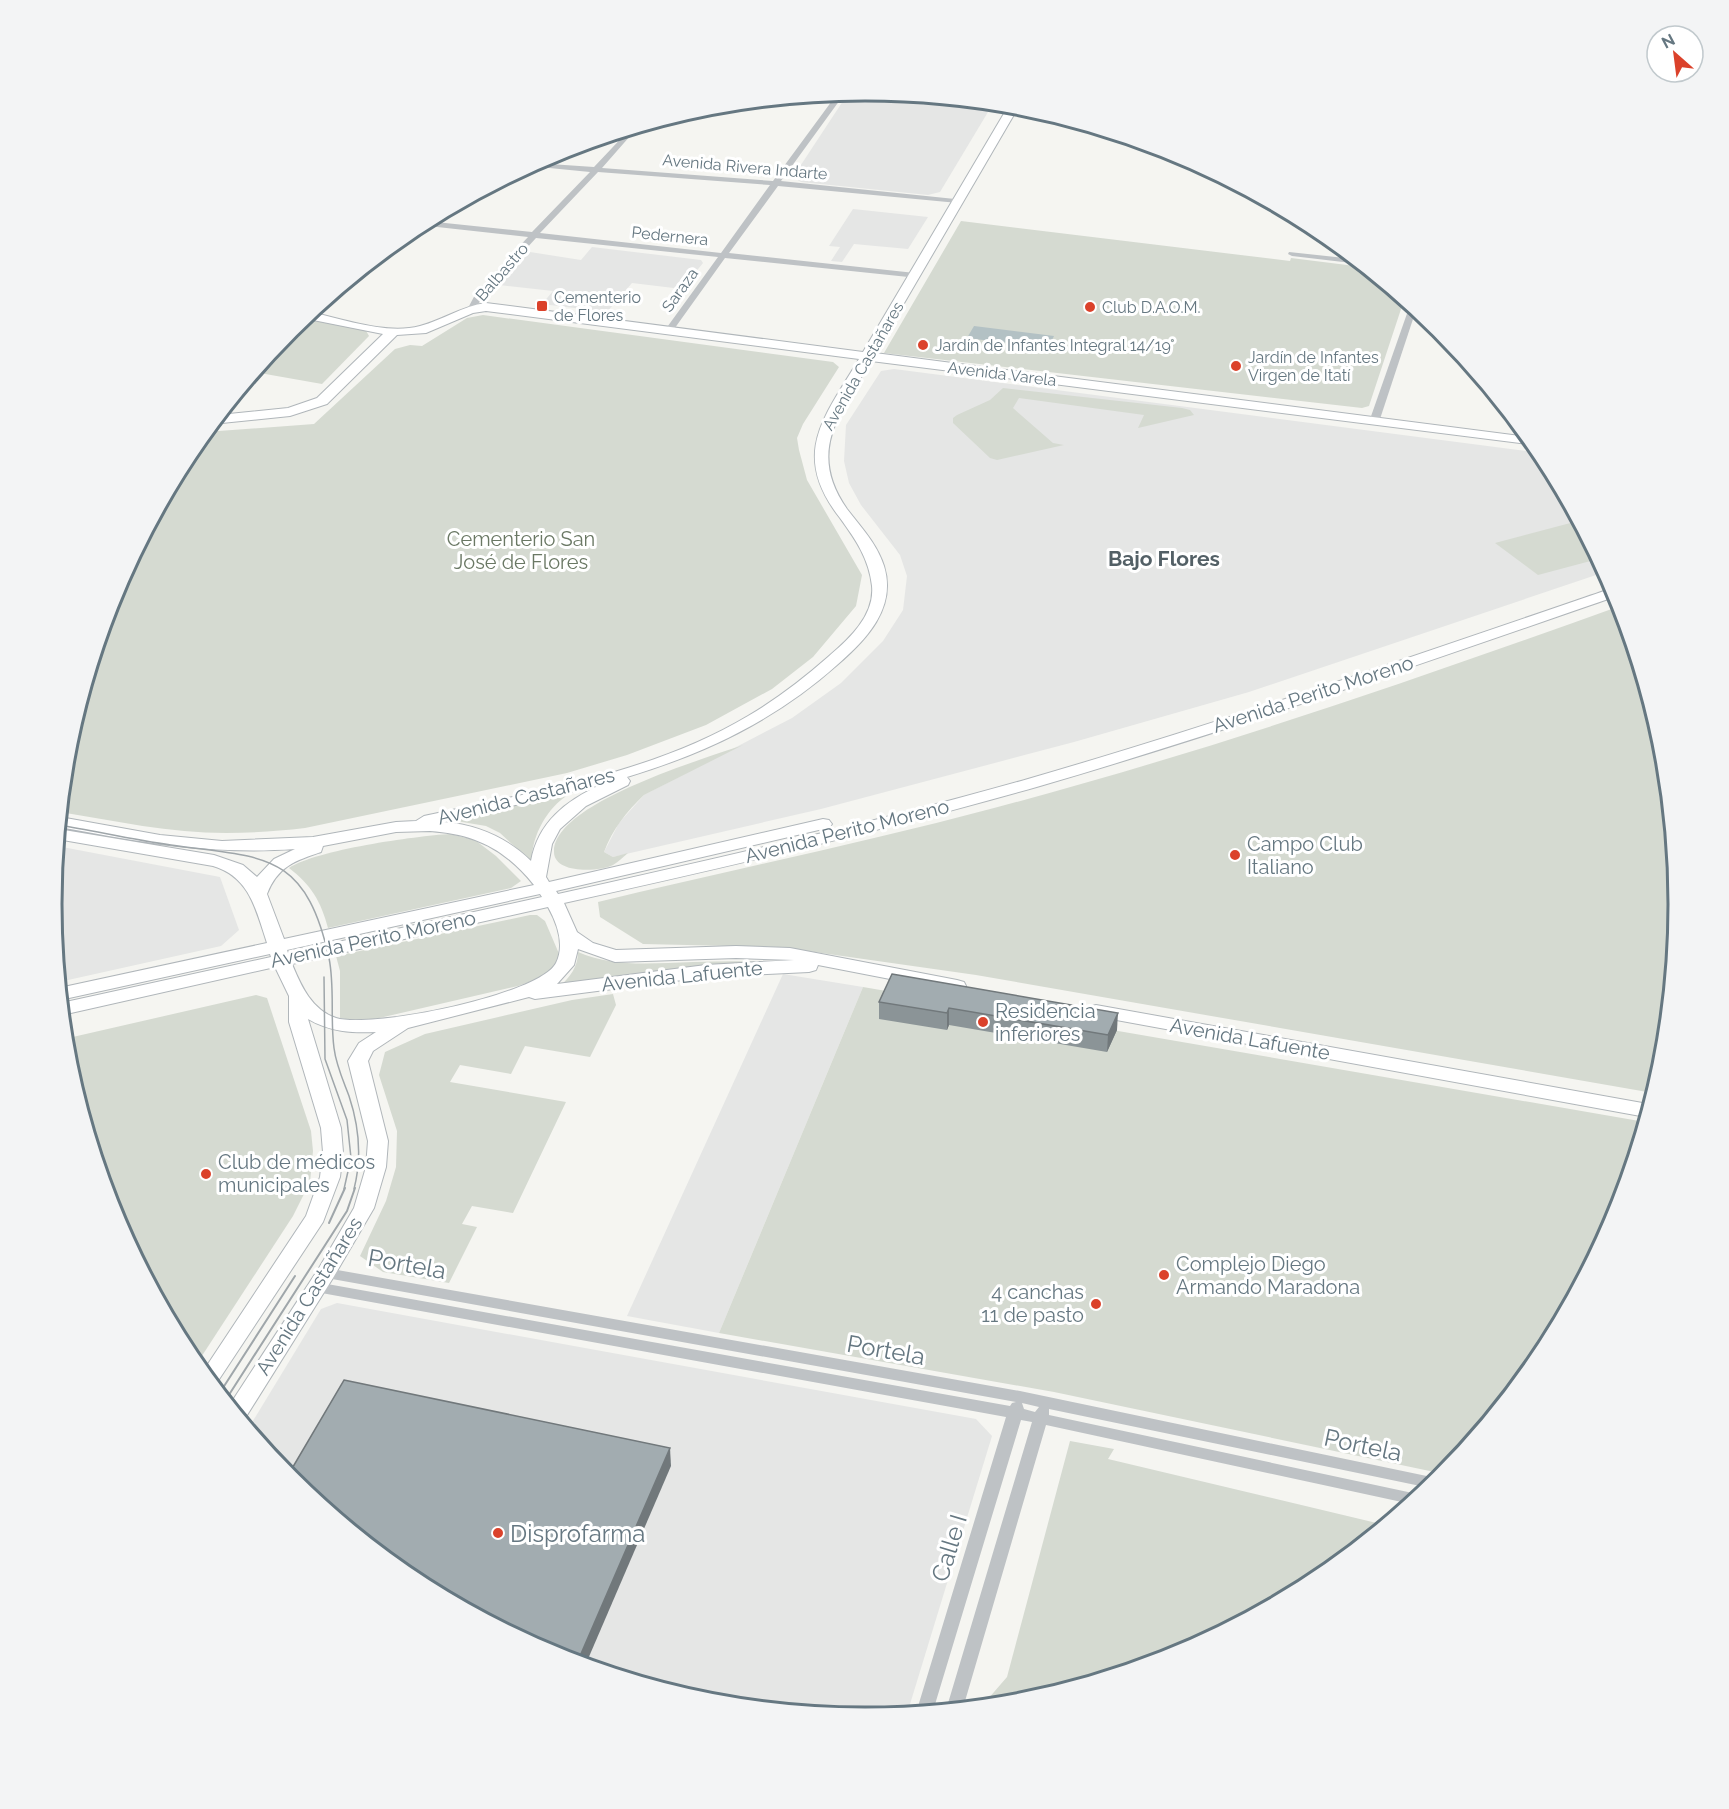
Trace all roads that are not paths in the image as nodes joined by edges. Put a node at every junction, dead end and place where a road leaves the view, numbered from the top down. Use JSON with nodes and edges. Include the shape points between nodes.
{"nodes":[{"id":1,"x":834,"y":102,"type":"edge"},
{"id":2,"x":1009,"y":115,"type":"edge"},
{"id":3,"x":625,"y":138,"type":"edge"},
{"id":4,"x":550,"y":166,"type":"edge"},
{"id":5,"x":597,"y":169,"type":"junction"},
{"id":6,"x":775,"y":183,"type":"junction"},
{"id":7,"x":955,"y":201,"type":"junction"},
{"id":8,"x":438,"y":225,"type":"edge"},
{"id":9,"x":533,"y":236,"type":"junction"},
{"id":10,"x":1292,"y":254,"type":"dead end"},
{"id":11,"x":723,"y":257,"type":"junction"},
{"id":12,"x":1344,"y":260,"type":"edge"},
{"id":13,"x":915,"y":276,"type":"junction"},
{"id":14,"x":472,"y":308,"type":"junction"},
{"id":15,"x":1410,"y":316,"type":"edge"},
{"id":16,"x":318,"y":317,"type":"edge"},
{"id":17,"x":669,"y":330,"type":"junction"},
{"id":18,"x":394,"y":332,"type":"junction"},
{"id":19,"x":867,"y":356,"type":"junction"},
{"id":20,"x":225,"y":419,"type":"edge"},
{"id":21,"x":1374,"y":422,"type":"junction"},
{"id":22,"x":1519,"y":440,"type":"edge"},
{"id":23,"x":1601,"y":586,"type":"edge"},
{"id":24,"x":1605,"y":595,"type":"edge"},
{"id":25,"x":650,"y":766,"type":"junction"},
{"id":26,"x":66,"y":823,"type":"edge"},
{"id":27,"x":402,"y":826,"type":"junction"},
{"id":28,"x":65,"y":835,"type":"edge"},
{"id":29,"x":342,"y":839,"type":"junction"},
{"id":30,"x":545,"y":888,"type":"junction"},
{"id":31,"x":259,"y":893,"type":"junction"},
{"id":32,"x":570,"y":936,"type":"junction"},
{"id":33,"x":279,"y":953,"type":"junction"},
{"id":34,"x":852,"y":966,"type":"junction"},
{"id":35,"x":978,"y":990,"type":"edge"},
{"id":36,"x":66,"y":993,"type":"edge"},
{"id":37,"x":512,"y":996,"type":"junction"},
{"id":38,"x":298,"y":997,"type":"junction"},
{"id":39,"x":68,"y":1007,"type":"edge"},
{"id":40,"x":1083,"y":1009,"type":"edge"},
{"id":41,"x":407,"y":1023,"type":"junction"},
{"id":42,"x":1641,"y":1110,"type":"edge"},
{"id":43,"x":321,"y":1280,"type":"junction"},
{"id":44,"x":213,"y":1373,"type":"edge"},
{"id":45,"x":1020,"y":1397,"type":"junction"},
{"id":46,"x":1045,"y":1402,"type":"junction"},
{"id":47,"x":240,"y":1408,"type":"edge"},
{"id":48,"x":1015,"y":1413,"type":"junction"},
{"id":49,"x":1041,"y":1419,"type":"junction"},
{"id":50,"x":1423,"y":1480,"type":"edge"},
{"id":51,"x":1407,"y":1496,"type":"edge"},
{"id":52,"x":956,"y":1702,"type":"edge"},
{"id":53,"x":926,"y":1705,"type":"edge"}],
"edges":[{"from":1,"to":6,"type":"street","name":"Saraza"},
{"from":2,"to":7,"type":"main road","name":"Avenida Castañares"},
{"from":3,"to":5,"type":"street","name":"Balbastro"},
{"from":4,"to":5,"type":"street","name":"Avenida Rivera Indarte"},
{"from":5,"to":6,"type":"street","name":"Avenida Rivera Indarte"},
{"from":5,"to":9,"type":"street","name":"Balbastro"},
{"from":6,"to":7,"type":"street","name":"Avenida Rivera Indarte"},
{"from":6,"to":11,"type":"street","name":"Saraza"},
{"from":7,"to":13,"type":"main road","name":"Avenida Castañares"},
{"from":8,"to":9,"type":"street","name":"Pedernera"},
{"from":9,"to":11,"type":"street","name":"Pedernera"},
{"from":9,"to":14,"type":"street","name":"Balbastro","via":[[479,295]]},
{"from":10,"to":12,"type":"street"},
{"from":11,"to":13,"type":"street","name":"Pedernera"},
{"from":11,"to":17,"type":"street","name":"Saraza"},
{"from":13,"to":19,"type":"main road","name":"Avenida Castañares"},
{"from":14,"to":17,"type":"main road","name":"Avenida Varela"},
{"from":14,"to":18,"type":"main road","name":"Balbastro","via":[[426,328]]},
{"from":15,"to":21,"type":"street"},
{"from":16,"to":18,"type":"main road"},
{"from":17,"to":19,"type":"main road","name":"Avenida Varela"},
{"from":18,"to":20,"type":"main road","via":[[322,401],[290,412]]},
{"from":19,"to":21,"type":"main road","name":"Avenida Varela"},
{"from":19,"to":25,"type":"main road","name":"Avenida Castañares","via":[[826,426],[820,455],[822,478],[832,500],[867,544],[876,562],[880,592],[869,622],[838,657],[783,702],[710,743]]},
{"from":21,"to":22,"type":"main road","name":"Avenida Varela"},
{"from":23,"to":30,"type":"main road","name":"Avenida Perito Moreno","via":[[1306,687],[1024,774]]},
{"from":24,"to":30,"type":"main road","name":"Avenida Perito Moreno","via":[[1311,696],[1035,782],[880,823]]},
{"from":25,"to":27,"type":"main road","name":"Avenida Castañares"},
{"from":25,"to":30,"type":"main road","name":"Avenida Castañares","via":[[586,799],[556,823],[546,836]]},
{"from":26,"to":29,"type":"main road","via":[[200,845]]},
{"from":27,"to":29,"type":"main road"},
{"from":27,"to":30,"type":"main road","via":[[477,833],[505,850]]},
{"from":28,"to":31,"type":"main road","via":[[224,864],[239,870]]},
{"from":29,"to":31,"type":"main road","via":[[275,865],[265,876]]},
{"from":30,"to":32,"type":"main road"},
{"from":30,"to":33,"type":"main road","name":"Avenida Perito Moreno"},
{"from":31,"to":33,"type":"main road"},
{"from":32,"to":34,"type":"main road","name":"Avenida Lafuente","via":[[586,947],[615,956],[764,952]]},
{"from":32,"to":37,"type":"main road","via":[[567,963],[560,972],[540,986]]},
{"from":33,"to":36,"type":"main road","name":"Avenida Perito Moreno"},
{"from":33,"to":38,"type":"main road"},
{"from":33,"to":39,"type":"main road","name":"Avenida Perito Moreno"},
{"from":34,"to":35,"type":"main road","name":"Avenida Lafuente"},
{"from":34,"to":37,"type":"main road","name":"Avenida Lafuente","via":[[721,970]]},
{"from":37,"to":41,"type":"main road"},
{"from":38,"to":41,"type":"main road","via":[[315,1016],[333,1025],[348,1028]]},
{"from":38,"to":44,"type":"main road","name":"Avenida Castañares","via":[[299,1022],[330,1128],[330,1177],[316,1216]]},
{"from":40,"to":42,"type":"main road","name":"Avenida Lafuente"},
{"from":41,"to":43,"type":"main road","name":"Avenida Castañares","via":[[366,1047],[358,1061],[378,1142],[376,1167],[364,1208]]},
{"from":43,"to":45,"type":"street","name":"Portela"},
{"from":43,"to":47,"type":"main road","name":"Avenida Castañares"},
{"from":43,"to":48,"type":"street","name":"Portela"},
{"from":45,"to":46,"type":"street","name":"Portela"},
{"from":45,"to":48,"type":"street","name":"Calle I"},
{"from":46,"to":49,"type":"street"},
{"from":46,"to":50,"type":"street","name":"Portela"},
{"from":48,"to":49,"type":"street","name":"Portela"},
{"from":48,"to":53,"type":"street","name":"Calle I"},
{"from":49,"to":51,"type":"street","name":"Portela"},
{"from":49,"to":52,"type":"street"}]}
